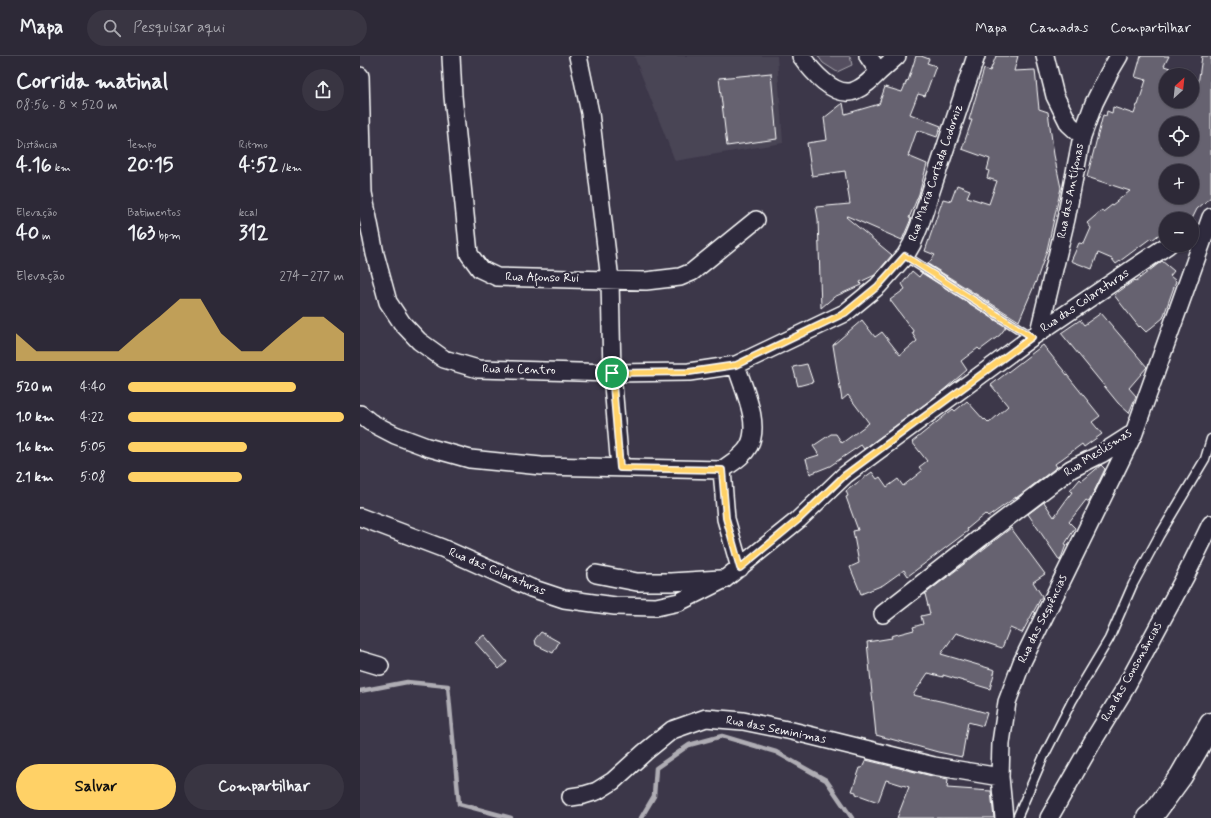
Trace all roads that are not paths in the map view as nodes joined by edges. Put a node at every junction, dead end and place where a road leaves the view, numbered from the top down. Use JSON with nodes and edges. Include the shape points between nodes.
{"nodes":[{"id":1,"x":451,"y":56,"type":"edge"},
{"id":2,"x":578,"y":56,"type":"edge"},
{"id":3,"x":801,"y":56,"type":"edge"},
{"id":4,"x":868,"y":56,"type":"edge"},
{"id":5,"x":897,"y":56,"type":"edge"},
{"id":6,"x":976,"y":56,"type":"edge"},
{"id":7,"x":1045,"y":56,"type":"edge"},
{"id":8,"x":1119,"y":56,"type":"edge"},
{"id":9,"x":879,"y":72,"type":"junction"},
{"id":10,"x":360,"y":76,"type":"edge"},
{"id":11,"x":1082,"y":136,"type":"junction"},
{"id":12,"x":362,"y":193,"type":"edge"},
{"id":13,"x":1211,"y":218,"type":"edge"},
{"id":14,"x":756,"y":220,"type":"dead end"},
{"id":15,"x":1199,"y":226,"type":"edge"},
{"id":16,"x":1159,"y":251,"type":"edge"},
{"id":17,"x":905,"y":256,"type":"junction"},
{"id":18,"x":610,"y":280,"type":"junction"},
{"id":19,"x":845,"y":313,"type":"joint"},
{"id":20,"x":1036,"y":334,"type":"junction"},
{"id":21,"x":736,"y":365,"type":"junction"},
{"id":22,"x":612,"y":373,"type":"junction"},
{"id":23,"x":360,"y":414,"type":"edge"},
{"id":24,"x":1134,"y":433,"type":"junction"},
{"id":25,"x":1211,"y":439,"type":"edge"},
{"id":26,"x":620,"y":468,"type":"junction"},
{"id":27,"x":722,"y":470,"type":"junction"},
{"id":28,"x":360,"y":517,"type":"edge"},
{"id":29,"x":1211,"y":524,"type":"edge"},
{"id":30,"x":740,"y":568,"type":"junction"},
{"id":31,"x":596,"y":574,"type":"dead end"},
{"id":32,"x":725,"y":579,"type":"junction"},
{"id":33,"x":883,"y":614,"type":"dead end"},
{"id":34,"x":360,"y":660,"type":"edge"},
{"id":35,"x":380,"y":666,"type":"dead end"},
{"id":36,"x":1211,"y":724,"type":"edge"},
{"id":37,"x":1000,"y":777,"type":"junction"},
{"id":38,"x":572,"y":797,"type":"dead end"},
{"id":39,"x":1004,"y":818,"type":"edge"},
{"id":40,"x":1017,"y":818,"type":"edge"},
{"id":41,"x":1049,"y":818,"type":"edge"},
{"id":42,"x":1148,"y":818,"type":"edge"}],
"edges":[{"from":1,"to":18,"type":"street","name":"Rua Afonso Rui","via":[[469,254],[480,269],[497,277]]},
{"from":2,"to":18,"type":"street","via":[[590,113]]},
{"from":3,"to":9,"type":"street","via":[[825,83],[838,90],[852,91],[866,84]]},
{"from":4,"to":9,"type":"street"},
{"from":5,"to":9,"type":"street"},
{"from":6,"to":17,"type":"street","name":"Rua Maria Cortada Codorniz","via":[[920,227]]},
{"from":7,"to":11,"type":"street","via":[[1055,96],[1069,124]]},
{"from":8,"to":11,"type":"street","name":"Rua das Antífonas","via":[[1094,103]]},
{"from":10,"to":12,"type":"street","name":"Rua do Centro"},
{"from":11,"to":20,"type":"street","name":"Rua das Antífonas","via":[[1066,219]]},
{"from":12,"to":22,"type":"street","name":"Rua do Centro","via":[[388,302],[402,323],[419,341],[444,359],[478,370]]},
{"from":13,"to":15,"type":"street"},
{"from":13,"to":24,"type":"street","name":"Rua Meslismas"},
{"from":14,"to":18,"type":"street","name":"Rua Afonso Rui","via":[[692,272],[680,278],[646,281]]},
{"from":16,"to":20,"type":"street","name":"Rua das Colaraturas"},
{"from":17,"to":19,"type":"street","name":"Rua Maria Cortada Codorniz","via":[[878,286]]},
{"from":17,"to":20,"type":"lane"},
{"from":18,"to":22,"type":"street"},
{"from":19,"to":21,"type":"street","name":"Rua do Centro"},
{"from":20,"to":30,"type":"street","name":"Rua das Colaraturas","via":[[845,475],[798,520]]},
{"from":21,"to":22,"type":"street","name":"Rua do Centro","via":[[689,372]]},
{"from":21,"to":27,"type":"street","via":[[753,417],[753,434],[742,456]]},
{"from":22,"to":26,"type":"street"},
{"from":23,"to":26,"type":"street","via":[[395,436],[427,448],[470,459],[541,466]]},
{"from":24,"to":33,"type":"street","name":"Rua Meslismas","via":[[1071,469]]},
{"from":24,"to":37,"type":"street","name":"Rua das Sequências","via":[[1022,662],[1007,702],[1001,743]]},
{"from":25,"to":40,"type":"lane","via":[[1204,459],[1133,584],[1109,639],[1072,701]]},
{"from":26,"to":27,"type":"street"},
{"from":27,"to":30,"type":"street","via":[[726,518]]},
{"from":28,"to":32,"type":"street","name":"Rua das Colaraturas","via":[[442,548],[530,588],[564,599],[615,606],[656,607],[679,602]]},
{"from":29,"to":41,"type":"street","name":"Rua das Consonâncias","via":[[1123,692]]},
{"from":30,"to":32,"type":"street","name":"Rua das Colaraturas"},
{"from":31,"to":32,"type":"street","via":[[637,582]]},
{"from":34,"to":35,"type":"street"},
{"from":36,"to":42,"type":"main road","via":[[1181,776]]},
{"from":37,"to":38,"type":"street","name":"Rua das Seminimas","via":[[934,766],[743,721],[706,718],[672,730],[613,781],[597,791]]},
{"from":37,"to":39,"type":"street","name":"Rua das Sequências"}]}
